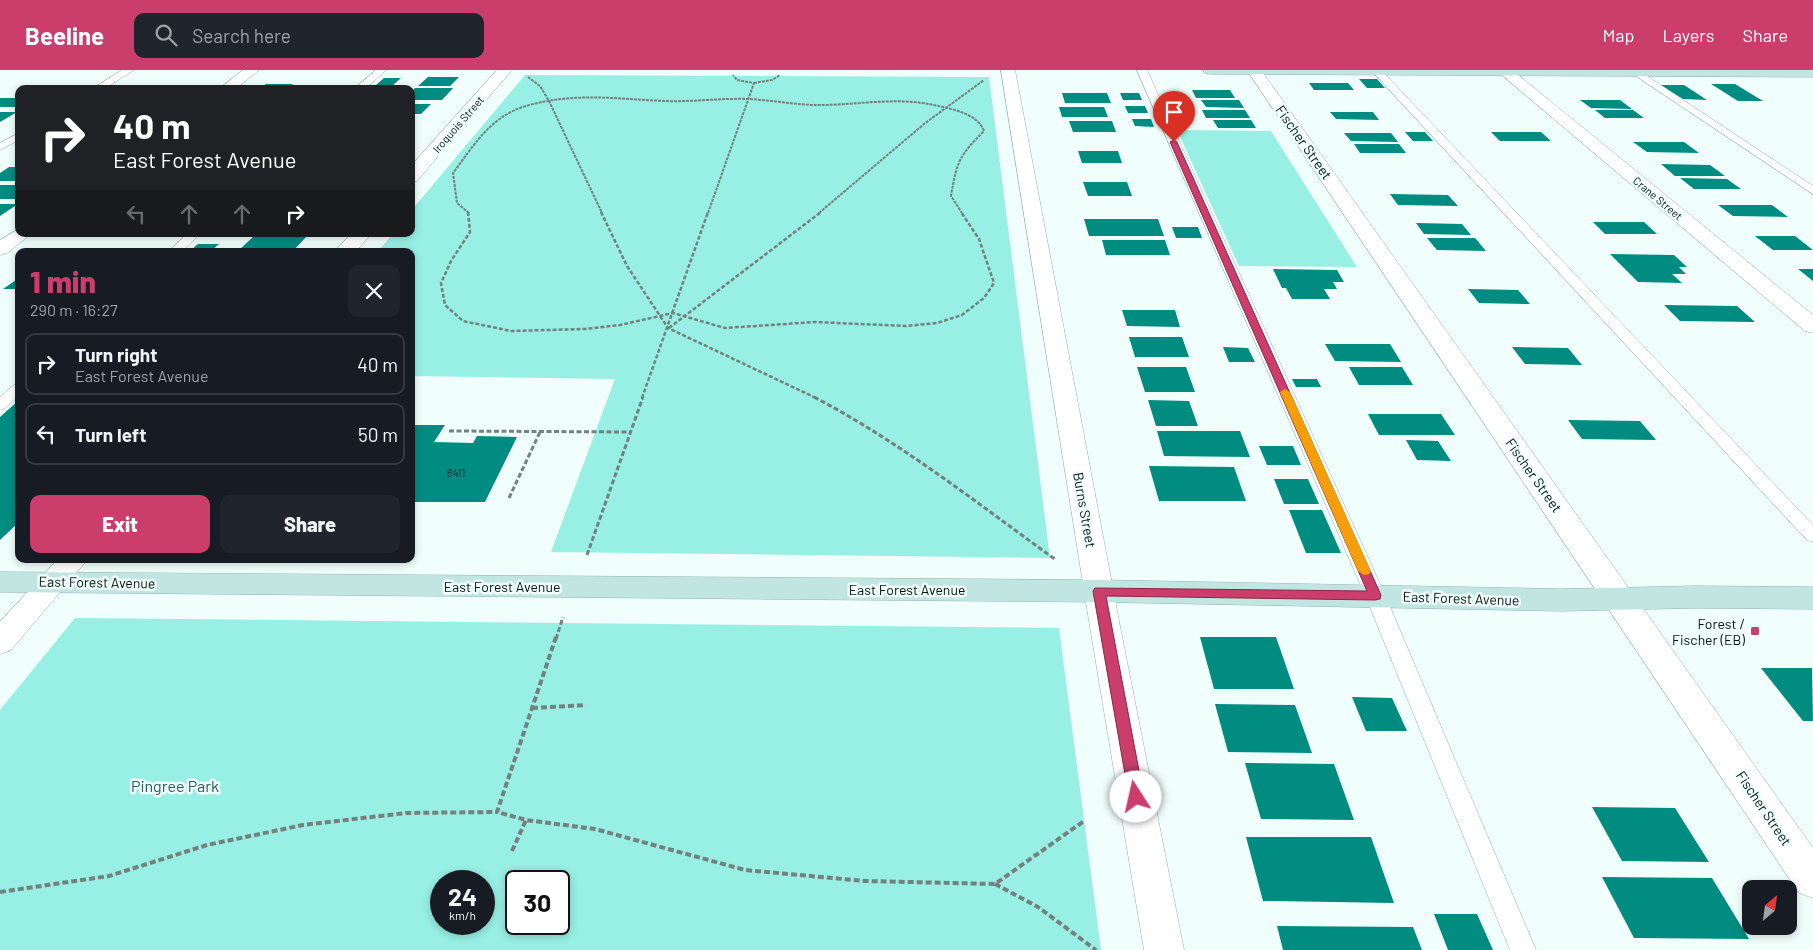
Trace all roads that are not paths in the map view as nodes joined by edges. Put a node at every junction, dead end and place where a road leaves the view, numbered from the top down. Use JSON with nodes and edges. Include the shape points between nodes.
{"nodes":[{"id":1,"x":129,"y":70,"type":"edge"},
{"id":2,"x":252,"y":70,"type":"edge"},
{"id":3,"x":381,"y":70,"type":"edge"},
{"id":4,"x":505,"y":70,"type":"edge"},
{"id":5,"x":1142,"y":70,"type":"edge"},
{"id":6,"x":1210,"y":70,"type":"edge"},
{"id":7,"x":1254,"y":70,"type":"edge"},
{"id":8,"x":1377,"y":70,"type":"edge"},
{"id":9,"x":1504,"y":71,"type":"edge"},
{"id":10,"x":1634,"y":71,"type":"edge"},
{"id":11,"x":999,"y":73,"type":"edge"},
{"id":12,"x":1813,"y":73,"type":"edge"},
{"id":13,"x":105,"y":85,"type":"edge"},
{"id":14,"x":231,"y":85,"type":"edge"},
{"id":15,"x":364,"y":85,"type":"edge"},
{"id":16,"x":15,"y":138,"type":"edge"},
{"id":17,"x":0,"y":147,"type":"edge"},
{"id":18,"x":415,"y":172,"type":"edge"},
{"id":19,"x":1813,"y":191,"type":"edge"},
{"id":20,"x":17,"y":237,"type":"edge"},
{"id":21,"x":190,"y":237,"type":"edge"},
{"id":22,"x":358,"y":237,"type":"edge"},
{"id":23,"x":178,"y":248,"type":"edge"},
{"id":24,"x":349,"y":248,"type":"edge"},
{"id":25,"x":0,"y":249,"type":"edge"},
{"id":26,"x":1813,"y":326,"type":"edge"},
{"id":27,"x":15,"y":392,"type":"edge"},
{"id":28,"x":0,"y":405,"type":"edge"},
{"id":29,"x":1813,"y":536,"type":"edge"},
{"id":30,"x":70,"y":563,"type":"edge"},
{"id":31,"x":0,"y":582,"type":"edge"},
{"id":32,"x":53,"y":582,"type":"junction"},
{"id":33,"x":1099,"y":591,"type":"junction"},
{"id":34,"x":1375,"y":595,"type":"junction"},
{"id":35,"x":1813,"y":598,"type":"edge"},
{"id":36,"x":1620,"y":599,"type":"junction"},
{"id":37,"x":0,"y":642,"type":"edge"},
{"id":38,"x":1813,"y":880,"type":"edge"},
{"id":39,"x":1164,"y":950,"type":"edge"},
{"id":40,"x":1523,"y":950,"type":"edge"}],
"edges":[{"from":1,"to":13,"type":"lane"},
{"from":2,"to":14,"type":"street"},
{"from":3,"to":15,"type":"lane"},
{"from":4,"to":18,"type":"street","name":"Iroquois Street"},
{"from":5,"to":34,"type":"lane"},
{"from":6,"to":7,"type":"main road"},
{"from":7,"to":8,"type":"main road"},
{"from":7,"to":36,"type":"street","name":"Fischer Street"},
{"from":8,"to":9,"type":"main road"},
{"from":8,"to":29,"type":"lane"},
{"from":9,"to":10,"type":"main road"},
{"from":9,"to":26,"type":"street","name":"Crane Street"},
{"from":10,"to":12,"type":"main road"},
{"from":10,"to":19,"type":"lane"},
{"from":11,"to":33,"type":"street","name":"Burns Street"},
{"from":16,"to":17,"type":"lane"},
{"from":20,"to":25,"type":"street"},
{"from":21,"to":23,"type":"lane"},
{"from":22,"to":24,"type":"street"},
{"from":27,"to":28,"type":"lane"},
{"from":30,"to":32,"type":"street"},
{"from":31,"to":32,"type":"main road","name":"East Forest Avenue"},
{"from":32,"to":33,"type":"main road","name":"East Forest Avenue"},
{"from":32,"to":37,"type":"street"},
{"from":33,"to":34,"type":"main road","name":"East Forest Avenue"},
{"from":33,"to":39,"type":"street","name":"Burns Street"},
{"from":34,"to":36,"type":"main road","name":"East Forest Avenue"},
{"from":34,"to":40,"type":"lane"},
{"from":35,"to":36,"type":"main road","name":"East Forest Avenue","via":[[1694,596]]},
{"from":36,"to":38,"type":"street","name":"Fischer Street"}]}
